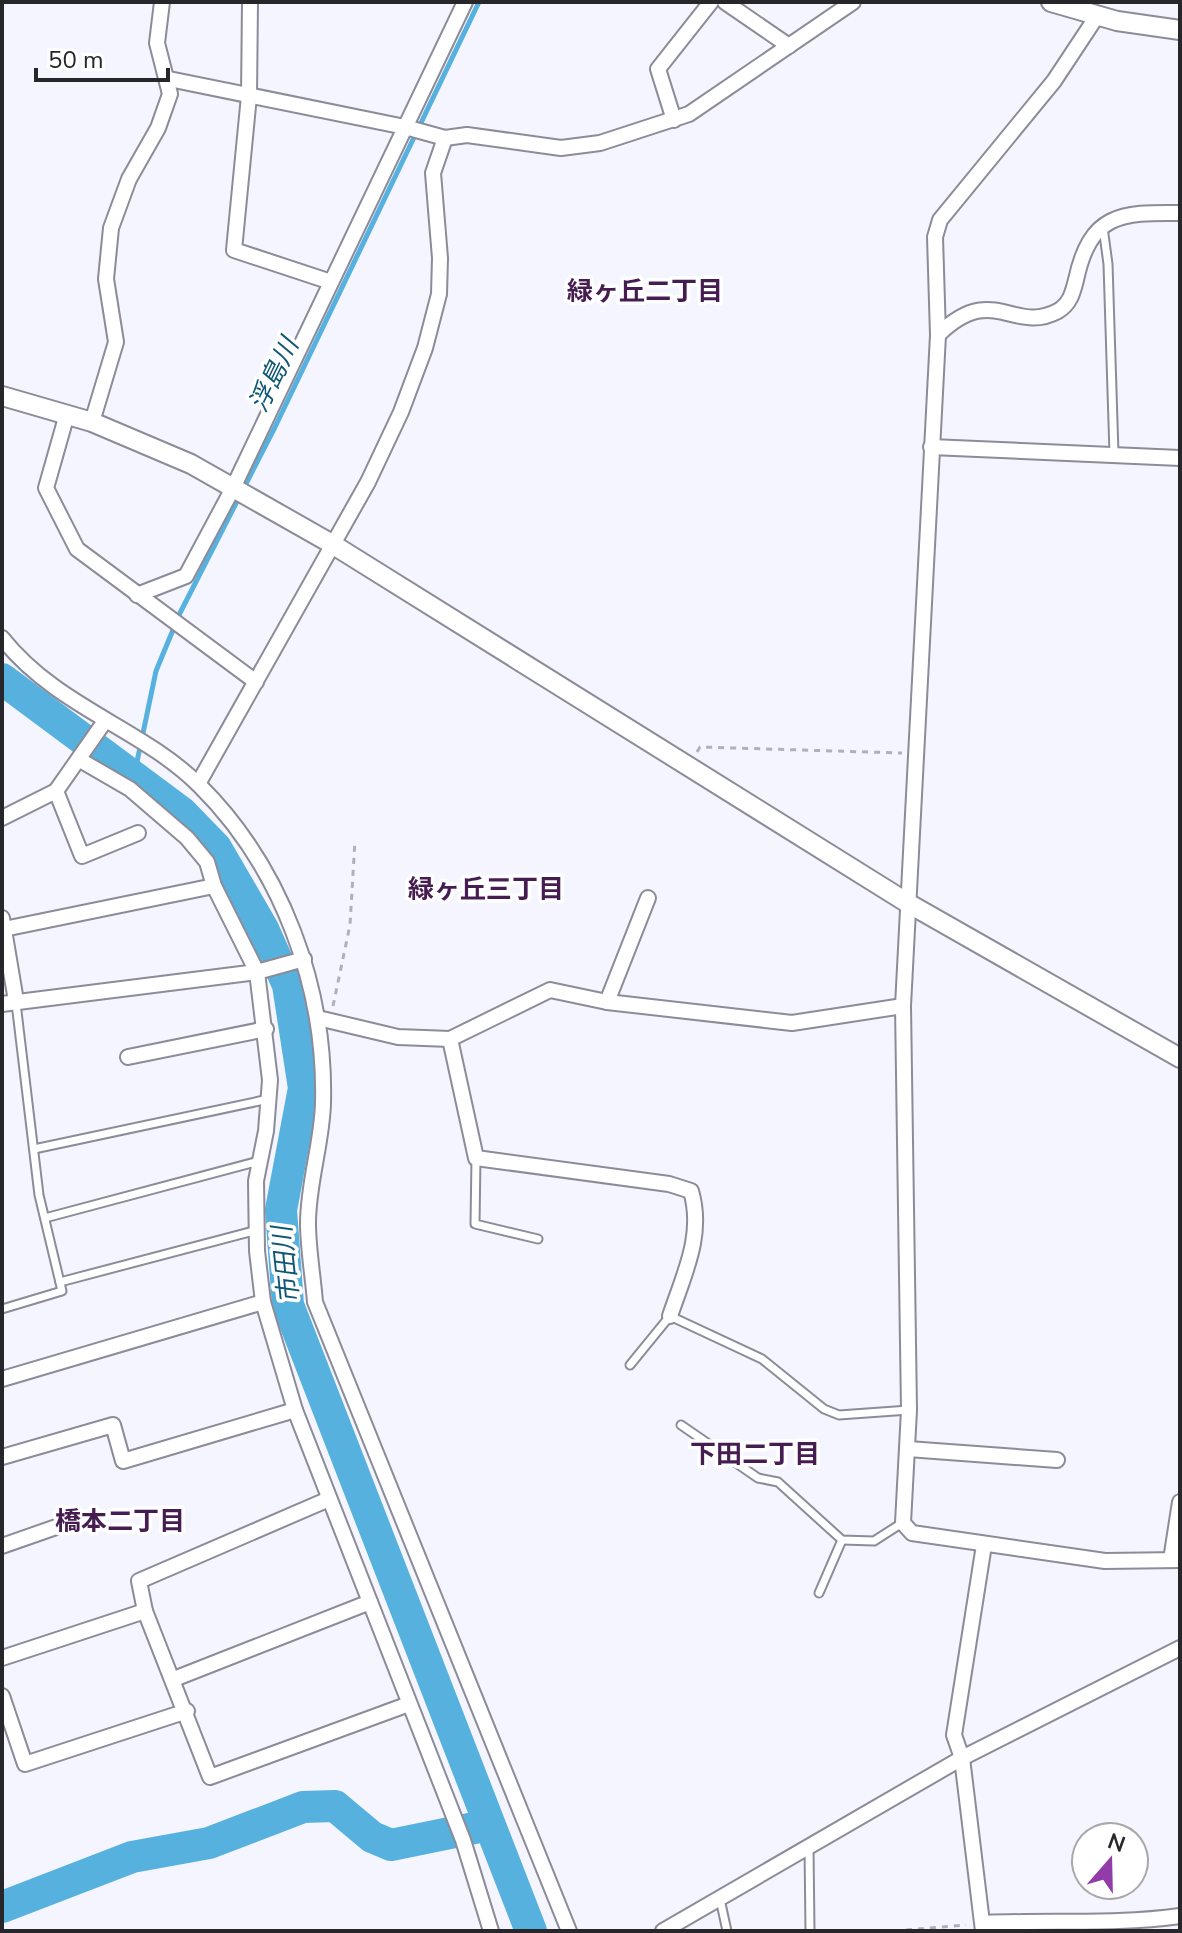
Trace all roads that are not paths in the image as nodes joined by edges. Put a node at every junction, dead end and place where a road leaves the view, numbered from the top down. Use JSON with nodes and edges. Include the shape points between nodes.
{"nodes":[{"id":1,"x":162,"y":2,"type":"edge"},
{"id":2,"x":250,"y":2,"type":"edge"},
{"id":3,"x":465,"y":2,"type":"edge"},
{"id":4,"x":711,"y":2,"type":"edge"},
{"id":5,"x":725,"y":2,"type":"edge"},
{"id":6,"x":853,"y":2,"type":"edge"},
{"id":7,"x":1051,"y":2,"type":"edge"},
{"id":8,"x":1097,"y":16,"type":"junction"},
{"id":9,"x":1180,"y":30,"type":"edge"},
{"id":10,"x":789,"y":46,"type":"junction"},
{"id":11,"x":169,"y":79,"type":"junction"},
{"id":12,"x":249,"y":96,"type":"junction"},
{"id":13,"x":674,"y":120,"type":"junction"},
{"id":14,"x":405,"y":127,"type":"junction"},
{"id":15,"x":445,"y":138,"type":"junction"},
{"id":16,"x":1180,"y":213,"type":"edge"},
{"id":17,"x":1103,"y":225,"type":"junction"},
{"id":18,"x":331,"y":282,"type":"junction"},
{"id":19,"x":938,"y":335,"type":"junction"},
{"id":20,"x":2,"y":396,"type":"edge"},
{"id":21,"x":67,"y":414,"type":"junction"},
{"id":22,"x":92,"y":422,"type":"junction"},
{"id":23,"x":931,"y":447,"type":"junction"},
{"id":24,"x":1114,"y":456,"type":"junction"},
{"id":25,"x":1180,"y":458,"type":"edge"},
{"id":26,"x":233,"y":488,"type":"junction"},
{"id":27,"x":332,"y":544,"type":"junction"},
{"id":28,"x":137,"y":595,"type":"junction"},
{"id":29,"x":2,"y":638,"type":"edge"},
{"id":30,"x":256,"y":682,"type":"junction"},
{"id":31,"x":103,"y":726,"type":"junction"},
{"id":32,"x":80,"y":760,"type":"junction"},
{"id":33,"x":198,"y":784,"type":"junction"},
{"id":34,"x":56,"y":791,"type":"junction"},
{"id":35,"x":2,"y":818,"type":"edge"},
{"id":36,"x":138,"y":833,"type":"dead end"},
{"id":37,"x":214,"y":886,"type":"junction"},
{"id":38,"x":648,"y":898,"type":"dead end"},
{"id":39,"x":906,"y":902,"type":"junction"},
{"id":40,"x":3,"y":923,"type":"edge"},
{"id":41,"x":304,"y":959,"type":"junction"},
{"id":42,"x":257,"y":972,"type":"junction"},
{"id":43,"x":9,"y":1002,"type":"edge"},
{"id":44,"x":607,"y":1002,"type":"junction"},
{"id":45,"x":903,"y":1006,"type":"junction"},
{"id":46,"x":324,"y":1020,"type":"junction"},
{"id":47,"x":266,"y":1029,"type":"junction"},
{"id":48,"x":450,"y":1039,"type":"junction"},
{"id":49,"x":128,"y":1057,"type":"dead end"},
{"id":50,"x":1180,"y":1058,"type":"edge"},
{"id":51,"x":269,"y":1099,"type":"junction"},
{"id":52,"x":34,"y":1149,"type":"junction"},
{"id":53,"x":476,"y":1158,"type":"junction"},
{"id":54,"x":260,"y":1161,"type":"junction"},
{"id":55,"x":45,"y":1218,"type":"junction"},
{"id":56,"x":257,"y":1230,"type":"junction"},
{"id":57,"x":538,"y":1239,"type":"dead end"},
{"id":58,"x":60,"y":1282,"type":"junction"},
{"id":59,"x":263,"y":1302,"type":"junction"},
{"id":60,"x":2,"y":1309,"type":"edge"},
{"id":61,"x":670,"y":1316,"type":"junction"},
{"id":62,"x":630,"y":1365,"type":"dead end"},
{"id":63,"x":2,"y":1379,"type":"edge"},
{"id":64,"x":295,"y":1410,"type":"junction"},
{"id":65,"x":909,"y":1410,"type":"junction"},
{"id":66,"x":681,"y":1425,"type":"dead end"},
{"id":67,"x":908,"y":1449,"type":"junction"},
{"id":68,"x":2,"y":1457,"type":"edge"},
{"id":69,"x":1057,"y":1460,"type":"dead end"},
{"id":70,"x":329,"y":1499,"type":"junction"},
{"id":71,"x":1180,"y":1502,"type":"edge"},
{"id":72,"x":903,"y":1523,"type":"junction"},
{"id":73,"x":62,"y":1525,"type":"dead end"},
{"id":74,"x":842,"y":1540,"type":"junction"},
{"id":75,"x":984,"y":1545,"type":"junction"},
{"id":76,"x":2,"y":1546,"type":"edge"},
{"id":77,"x":1176,"y":1560,"type":"edge"},
{"id":78,"x":819,"y":1593,"type":"dead end"},
{"id":79,"x":370,"y":1602,"type":"junction"},
{"id":80,"x":145,"y":1611,"type":"junction"},
{"id":81,"x":1180,"y":1648,"type":"edge"},
{"id":82,"x":2,"y":1658,"type":"edge"},
{"id":83,"x":174,"y":1679,"type":"junction"},
{"id":84,"x":2,"y":1696,"type":"edge"},
{"id":85,"x":409,"y":1704,"type":"junction"},
{"id":86,"x":187,"y":1711,"type":"junction"},
{"id":87,"x":962,"y":1758,"type":"junction"},
{"id":88,"x":809,"y":1845,"type":"junction"},
{"id":89,"x":720,"y":1899,"type":"junction"},
{"id":90,"x":1180,"y":1916,"type":"edge"},
{"id":91,"x":984,"y":1927,"type":"edge"},
{"id":92,"x":491,"y":1931,"type":"edge"},
{"id":93,"x":569,"y":1931,"type":"edge"},
{"id":94,"x":663,"y":1931,"type":"edge"},
{"id":95,"x":727,"y":1931,"type":"edge"},
{"id":96,"x":810,"y":1931,"type":"edge"}],
"edges":[{"from":1,"to":11,"type":"street","via":[[157,43]]},
{"from":2,"to":12,"type":"street"},
{"from":3,"to":14,"type":"street"},
{"from":4,"to":13,"type":"street","via":[[658,69]]},
{"from":5,"to":10,"type":"street"},
{"from":6,"to":10,"type":"street"},
{"from":7,"to":8,"type":"street"},
{"from":8,"to":9,"type":"street"},
{"from":8,"to":19,"type":"street","via":[[1054,81],[940,220],[935,237]]},
{"from":10,"to":13,"type":"street"},
{"from":11,"to":12,"type":"street"},
{"from":11,"to":22,"type":"street","via":[[161,122],[129,179],[111,228],[106,279],[116,342]]},
{"from":12,"to":14,"type":"street"},
{"from":12,"to":18,"type":"street","via":[[234,250]]},
{"from":13,"to":15,"type":"street","via":[[600,143],[561,148],[467,135]]},
{"from":14,"to":15,"type":"street"},
{"from":14,"to":18,"type":"street"},
{"from":15,"to":27,"type":"street","via":[[433,173],[439,294],[425,348],[385,449]]},
{"from":16,"to":17,"type":"street","via":[[1134,212]]},
{"from":17,"to":19,"type":"street","via":[[1089,239],[1068,302],[1060,310],[1034,317],[974,309]]},
{"from":17,"to":24,"type":"lane"},
{"from":18,"to":26,"type":"street"},
{"from":19,"to":23,"type":"street"},
{"from":20,"to":21,"type":"street"},
{"from":21,"to":22,"type":"street"},
{"from":21,"to":28,"type":"street","via":[[48,495],[77,549]]},
{"from":22,"to":26,"type":"street"},
{"from":23,"to":24,"type":"street"},
{"from":23,"to":39,"type":"street"},
{"from":24,"to":25,"type":"street"},
{"from":26,"to":27,"type":"street"},
{"from":26,"to":28,"type":"street","via":[[186,576]]},
{"from":27,"to":30,"type":"street"},
{"from":27,"to":39,"type":"street"},
{"from":28,"to":30,"type":"street"},
{"from":29,"to":31,"type":"street","via":[[49,686]]},
{"from":30,"to":33,"type":"street"},
{"from":31,"to":32,"type":"street"},
{"from":31,"to":33,"type":"street"},
{"from":32,"to":34,"type":"street"},
{"from":32,"to":37,"type":"street","via":[[130,789],[187,838],[207,862]]},
{"from":33,"to":41,"type":"street","via":[[243,835]]},
{"from":34,"to":35,"type":"street"},
{"from":34,"to":36,"type":"street","via":[[82,856]]},
{"from":37,"to":40,"type":"street"},
{"from":37,"to":42,"type":"street"},
{"from":38,"to":44,"type":"street"},
{"from":39,"to":45,"type":"street"},
{"from":39,"to":50,"type":"street"},
{"from":40,"to":43,"type":"street"},
{"from":41,"to":42,"type":"street"},
{"from":41,"to":46,"type":"street"},
{"from":42,"to":43,"type":"street"},
{"from":42,"to":47,"type":"street"},
{"from":43,"to":52,"type":"lane"},
{"from":44,"to":45,"type":"street","via":[[792,1023]]},
{"from":44,"to":48,"type":"street","via":[[550,990]]},
{"from":45,"to":65,"type":"street"},
{"from":46,"to":48,"type":"street","via":[[398,1037]]},
{"from":46,"to":93,"type":"street","via":[[323,1104],[308,1223],[315,1302]]},
{"from":47,"to":49,"type":"street"},
{"from":47,"to":51,"type":"street"},
{"from":48,"to":53,"type":"street"},
{"from":51,"to":52,"type":"lane"},
{"from":51,"to":54,"type":"street"},
{"from":52,"to":55,"type":"lane"},
{"from":53,"to":57,"type":"lane","via":[[475,1224]]},
{"from":53,"to":61,"type":"street","via":[[691,1191],[698,1214],[693,1248]]},
{"from":54,"to":55,"type":"lane"},
{"from":54,"to":56,"type":"street"},
{"from":55,"to":58,"type":"lane"},
{"from":56,"to":58,"type":"lane"},
{"from":56,"to":59,"type":"street"},
{"from":58,"to":60,"type":"lane","via":[[62,1291]]},
{"from":59,"to":63,"type":"street"},
{"from":59,"to":64,"type":"street"},
{"from":61,"to":62,"type":"lane"},
{"from":61,"to":65,"type":"lane","via":[[762,1359],[839,1415]]},
{"from":64,"to":68,"type":"street","via":[[123,1461],[113,1425]]},
{"from":64,"to":70,"type":"street"},
{"from":65,"to":67,"type":"street"},
{"from":66,"to":74,"type":"lane","via":[[758,1478],[778,1482]]},
{"from":67,"to":69,"type":"street"},
{"from":67,"to":72,"type":"street"},
{"from":70,"to":79,"type":"street"},
{"from":70,"to":80,"type":"street","via":[[139,1581]]},
{"from":71,"to":77,"type":"street"},
{"from":72,"to":74,"type":"lane","via":[[874,1541]]},
{"from":72,"to":75,"type":"street","via":[[912,1533]]},
{"from":73,"to":76,"type":"street"},
{"from":74,"to":78,"type":"lane"},
{"from":75,"to":77,"type":"street","via":[[1105,1561]]},
{"from":75,"to":87,"type":"street","via":[[954,1735]]},
{"from":79,"to":83,"type":"street"},
{"from":79,"to":85,"type":"street"},
{"from":80,"to":82,"type":"street"},
{"from":80,"to":83,"type":"street"},
{"from":81,"to":87,"type":"street"},
{"from":83,"to":86,"type":"street"},
{"from":84,"to":86,"type":"street","via":[[25,1764]]},
{"from":85,"to":86,"type":"street","via":[[210,1777]]},
{"from":85,"to":92,"type":"street","via":[[463,1840]]},
{"from":87,"to":88,"type":"street"},
{"from":87,"to":91,"type":"street"},
{"from":88,"to":89,"type":"street"},
{"from":88,"to":96,"type":"lane"},
{"from":89,"to":94,"type":"street"},
{"from":89,"to":95,"type":"lane"},
{"from":90,"to":91,"type":"street"}]}
